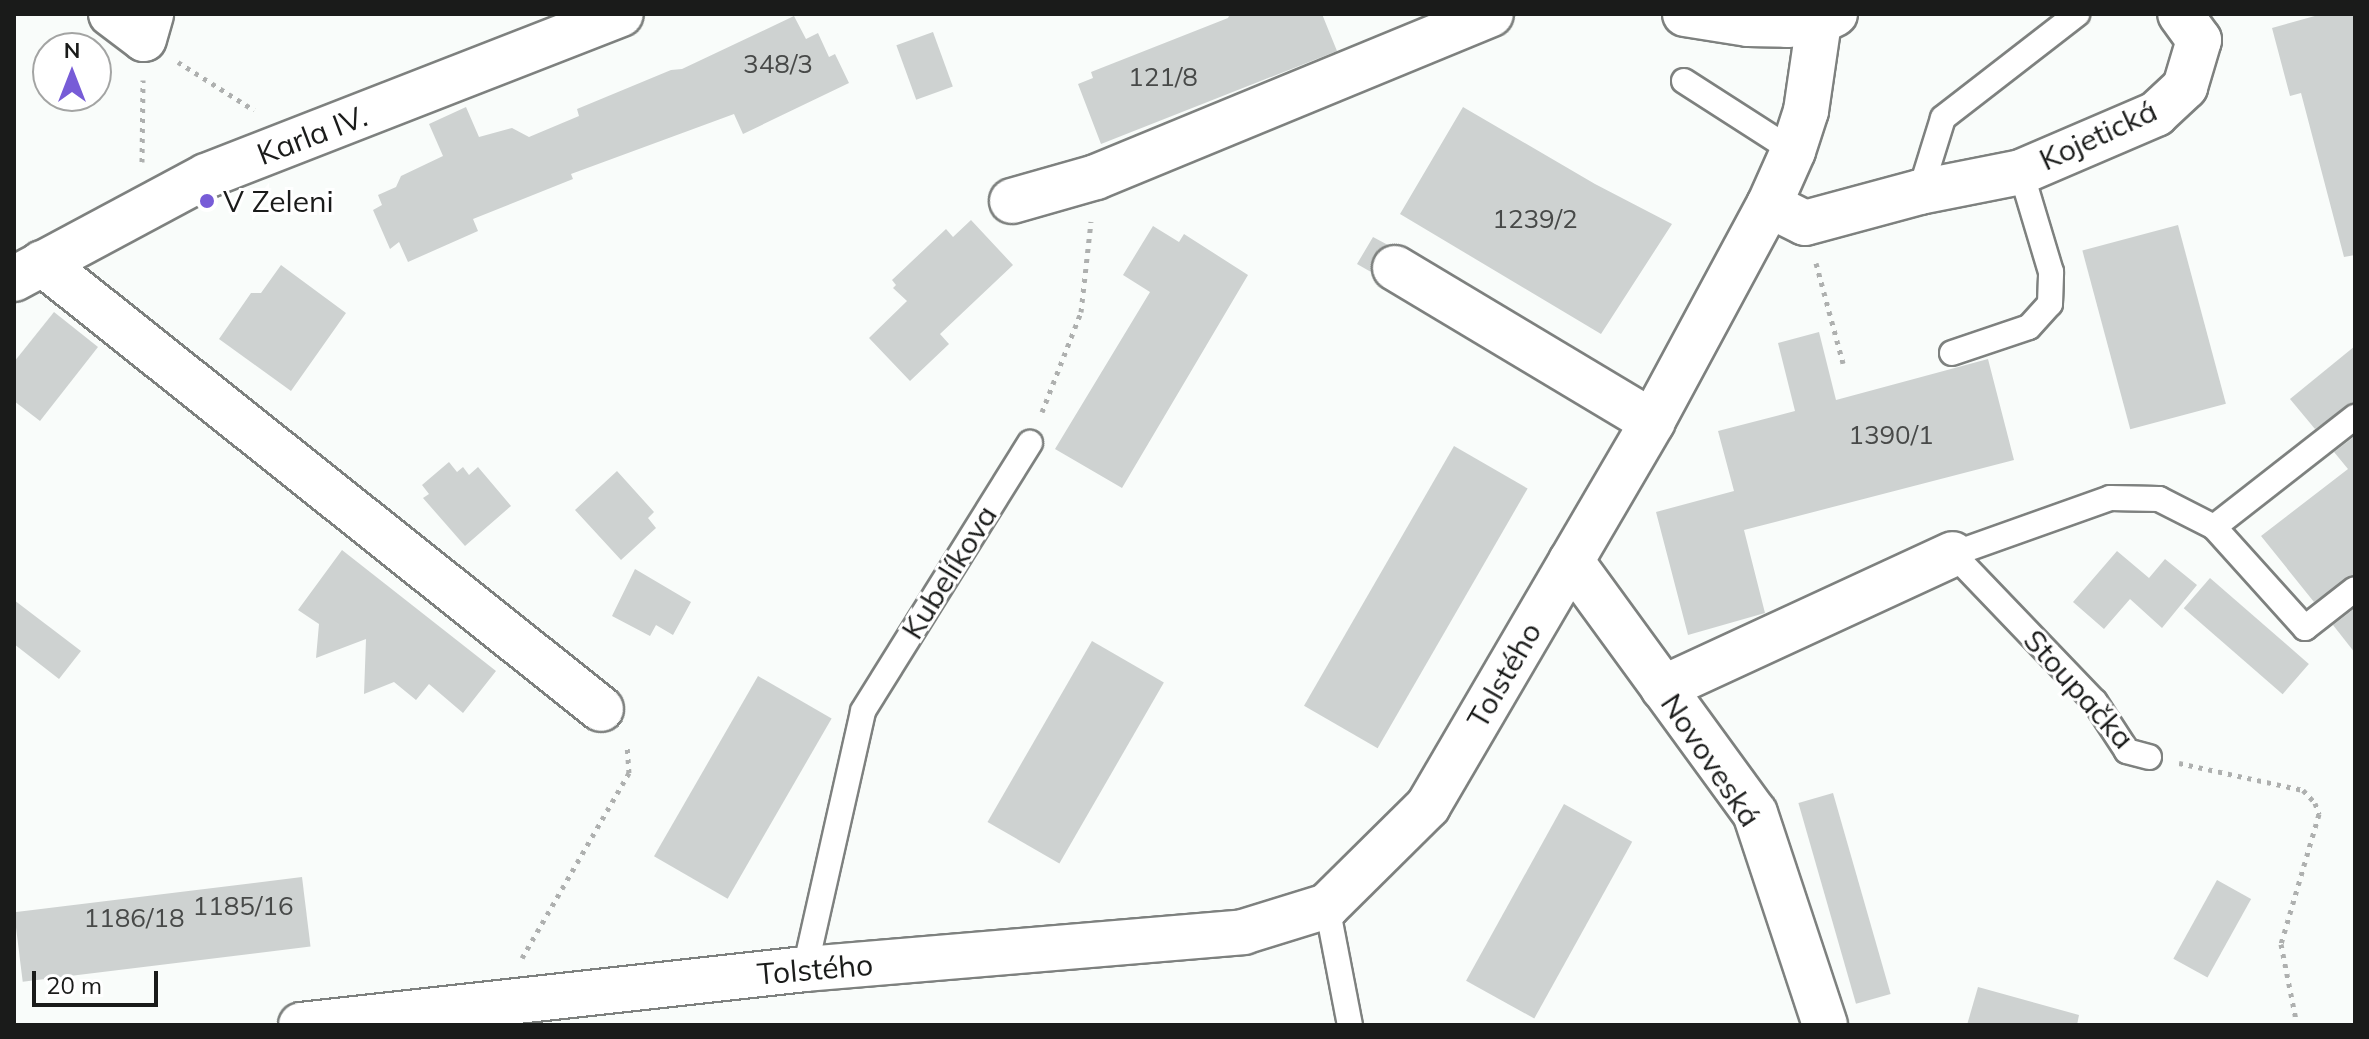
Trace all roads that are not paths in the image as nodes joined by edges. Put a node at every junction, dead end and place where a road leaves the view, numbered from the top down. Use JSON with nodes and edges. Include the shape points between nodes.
{"nodes":[{"id":1,"x":621,"y":14,"type":"edge"},
{"id":2,"x":1491,"y":14,"type":"edge"},
{"id":3,"x":1685,"y":14,"type":"edge"},
{"id":4,"x":2077,"y":14,"type":"edge"},
{"id":5,"x":2180,"y":14,"type":"edge"},
{"id":6,"x":1827,"y":18,"type":"edge"},
{"id":7,"x":1684,"y":81,"type":"dead end"},
{"id":8,"x":1793,"y":151,"type":"junction"},
{"id":9,"x":2021,"y":172,"type":"junction"},
{"id":10,"x":1920,"y":192,"type":"junction"},
{"id":11,"x":1012,"y":201,"type":"dead end"},
{"id":12,"x":1787,"y":214,"type":"junction"},
{"id":13,"x":1395,"y":268,"type":"dead end"},
{"id":14,"x":28,"y":271,"type":"edge"},
{"id":15,"x":1952,"y":353,"type":"dead end"},
{"id":16,"x":2355,"y":417,"type":"edge"},
{"id":17,"x":1652,"y":422,"type":"junction"},
{"id":18,"x":1030,"y":443,"type":"road end"},
{"id":19,"x":2214,"y":527,"type":"junction"},
{"id":20,"x":1953,"y":554,"type":"junction"},
{"id":21,"x":1571,"y":561,"type":"junction"},
{"id":22,"x":2355,"y":589,"type":"edge"},
{"id":23,"x":1663,"y":688,"type":"junction"},
{"id":24,"x":601,"y":709,"type":"road end"},
{"id":25,"x":2149,"y":757,"type":"road end"},
{"id":26,"x":1327,"y":906,"type":"junction"},
{"id":27,"x":805,"y":969,"type":"junction"},
{"id":28,"x":301,"y":1025,"type":"edge"},
{"id":29,"x":1350,"y":1025,"type":"edge"},
{"id":30,"x":1825,"y":1025,"type":"edge"}],
"edges":[{"from":1,"to":14,"type":"street","name":"Karla IV.","via":[[206,176]]},
{"from":2,"to":11,"type":"street","via":[[1096,177]]},
{"from":3,"to":6,"type":"street","via":[[1748,24]]},
{"from":4,"to":10,"type":"lane","via":[[1943,118]]},
{"from":5,"to":9,"type":"street","name":"Kojetická","via":[[2199,40],[2185,87],[2156,114]]},
{"from":6,"to":8,"type":"street","name":"Tolstého"},
{"from":7,"to":8,"type":"lane"},
{"from":8,"to":12,"type":"street","name":"Tolstého"},
{"from":9,"to":10,"type":"street"},
{"from":9,"to":15,"type":"lane","via":[[2051,272],[2050,304],[2029,327]]},
{"from":10,"to":12,"type":"street"},
{"from":12,"to":17,"type":"street","name":"Tolstého"},
{"from":13,"to":17,"type":"street"},
{"from":14,"to":24,"type":"street"},
{"from":16,"to":19,"type":"lane"},
{"from":17,"to":21,"type":"street","name":"Tolstého"},
{"from":18,"to":27,"type":"lane","name":"Kubelíkova","via":[[863,711]]},
{"from":19,"to":20,"type":"lane","via":[[2159,499],[2110,498]]},
{"from":19,"to":22,"type":"lane","via":[[2305,628]]},
{"from":20,"to":23,"type":"street"},
{"from":20,"to":25,"type":"lane","name":"Stoupačka","via":[[2095,702],[2127,751]]},
{"from":21,"to":23,"type":"street","name":"Novoveská"},
{"from":21,"to":26,"type":"street","name":"Tolstého","via":[[1428,806]]},
{"from":23,"to":30,"type":"street","name":"Novoveská","via":[[1755,813]]},
{"from":26,"to":27,"type":"street","name":"Tolstého","via":[[1243,932]]},
{"from":26,"to":29,"type":"lane"},
{"from":27,"to":28,"type":"street","name":"Tolstého"}]}
